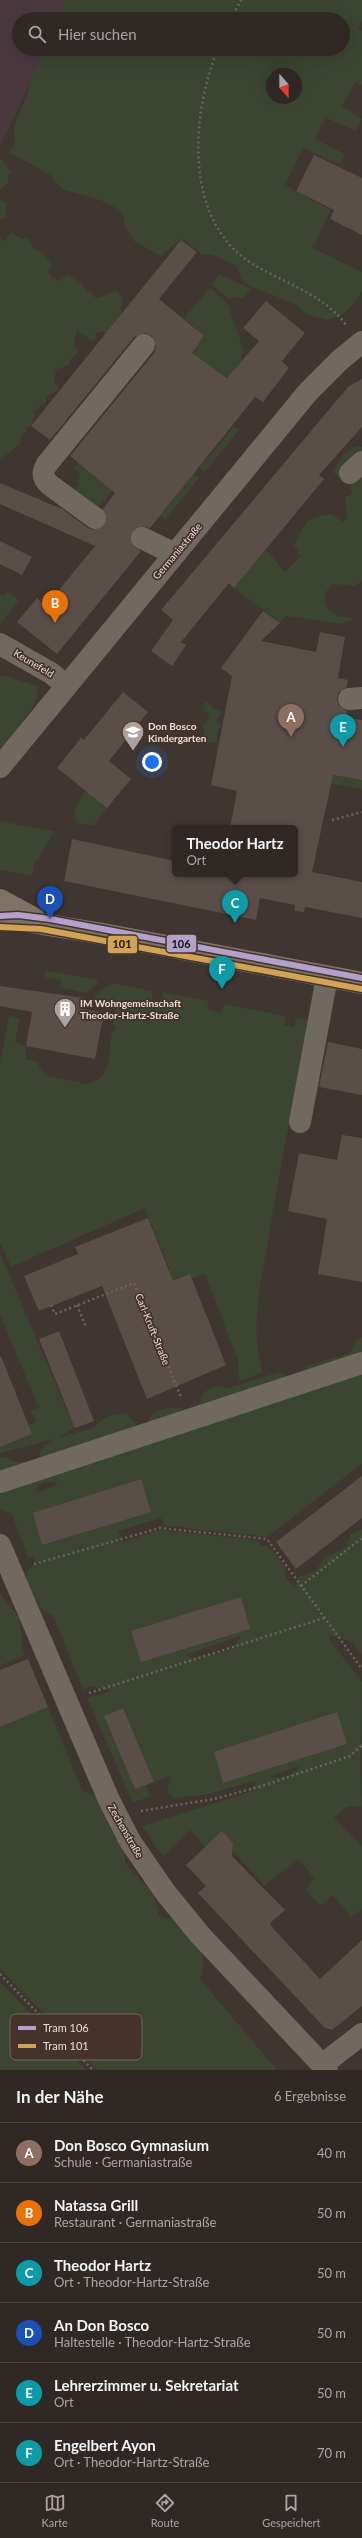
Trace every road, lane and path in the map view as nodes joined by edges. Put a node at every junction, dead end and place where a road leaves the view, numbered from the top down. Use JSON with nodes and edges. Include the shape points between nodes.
{"nodes":[{"id":1,"x":241,"y":0,"type":"edge"},
{"id":2,"x":235,"y":12,"type":"edge"},
{"id":3,"x":216,"y":56,"type":"edge"},
{"id":4,"x":340,"y":316,"type":"dead end"},
{"id":5,"x":362,"y":342,"type":"edge"},
{"id":6,"x":144,"y":345,"type":"dead end"},
{"id":7,"x":95,"y":518,"type":"tunnel mouth"},
{"id":8,"x":142,"y":538,"type":"tunnel mouth"},
{"id":9,"x":175,"y":554,"type":"junction"},
{"id":10,"x":0,"y":644,"type":"edge"},
{"id":11,"x":66,"y":685,"type":"junction"},
{"id":12,"x":0,"y":766,"type":"edge"},
{"id":13,"x":362,"y":812,"type":"edge"},
{"id":14,"x":332,"y":820,"type":"dead end"},
{"id":15,"x":0,"y":900,"type":"edge"},
{"id":16,"x":0,"y":920,"type":"edge"},
{"id":17,"x":43,"y":924,"type":"junction"},
{"id":18,"x":327,"y":977,"type":"junction"},
{"id":19,"x":362,"y":983,"type":"edge"},
{"id":20,"x":300,"y":1122,"type":"dead end"},
{"id":21,"x":51,"y":1305,"type":"dead end"},
{"id":22,"x":78,"y":1306,"type":"junction"},
{"id":23,"x":86,"y":1327,"type":"dead end"},
{"id":24,"x":362,"y":1363,"type":"edge"},
{"id":25,"x":190,"y":1418,"type":"junction"},
{"id":26,"x":0,"y":1482,"type":"edge"},
{"id":27,"x":362,"y":1538,"type":"edge"},
{"id":28,"x":0,"y":1545,"type":"edge"},
{"id":29,"x":10,"y":1571,"type":"junction"},
{"id":30,"x":301,"y":1586,"type":"junction"},
{"id":31,"x":324,"y":1618,"type":"junction"},
{"id":32,"x":362,"y":1669,"type":"edge"},
{"id":33,"x":65,"y":1701,"type":"junction"},
{"id":34,"x":362,"y":1745,"type":"edge"},
{"id":35,"x":117,"y":1816,"type":"junction"},
{"id":36,"x":0,"y":1974,"type":"edge"},
{"id":37,"x":39,"y":2014,"type":"edge"},
{"id":38,"x":362,"y":2034,"type":"edge"},
{"id":39,"x":83,"y":2060,"type":"edge"},
{"id":40,"x":325,"y":2068,"type":"edge"},
{"id":41,"x":93,"y":2070,"type":"edge"}],
"edges":[{"from":1,"to":2,"type":"path"},
{"from":3,"to":4,"type":"path","via":[[205,91],[198,133],[199,177],[209,208],[228,241],[244,258],[325,304]]},
{"from":5,"to":9,"type":"street","name":"Germaniastraße","via":[[308,392]]},
{"from":6,"to":7,"type":"street","via":[[43,472],[50,485]]},
{"from":8,"to":9,"type":"street"},
{"from":9,"to":11,"type":"street","name":"Germaniastraße"},
{"from":10,"to":11,"type":"street","name":"Keunefeld","via":[[51,673]]},
{"from":11,"to":12,"type":"street","name":"Germaniastraße"},
{"from":13,"to":14,"type":"path"},
{"from":15,"to":17,"type":"main road"},
{"from":16,"to":17,"type":"main road"},
{"from":17,"to":18,"type":"main road"},
{"from":18,"to":19,"type":"main road"},
{"from":18,"to":20,"type":"street"},
{"from":21,"to":22,"type":"path","name":"Carl-Kruft-Straße","via":[[55,1314]]},
{"from":22,"to":23,"type":"path"},
{"from":22,"to":25,"type":"path","name":"Carl-Kruft-Straße","via":[[134,1283]]},
{"from":24,"to":25,"type":"street"},
{"from":25,"to":26,"type":"street"},
{"from":27,"to":30,"type":"path"},
{"from":28,"to":29,"type":"street","name":"Zechenstraße"},
{"from":29,"to":30,"type":"path","via":[[160,1528],[267,1539]]},
{"from":29,"to":33,"type":"street","name":"Zechenstraße"},
{"from":30,"to":31,"type":"path"},
{"from":31,"to":32,"type":"path"},
{"from":31,"to":33,"type":"path"},
{"from":33,"to":35,"type":"street","name":"Zechenstraße"},
{"from":34,"to":35,"type":"path","via":[[350,1756],[262,1786],[214,1799]]},
{"from":35,"to":40,"type":"street","name":"Zechenstraße","via":[[146,1864],[184,1916]]},
{"from":36,"to":37,"type":"path"},
{"from":38,"to":40,"type":"street"},
{"from":39,"to":41,"type":"path"}]}
